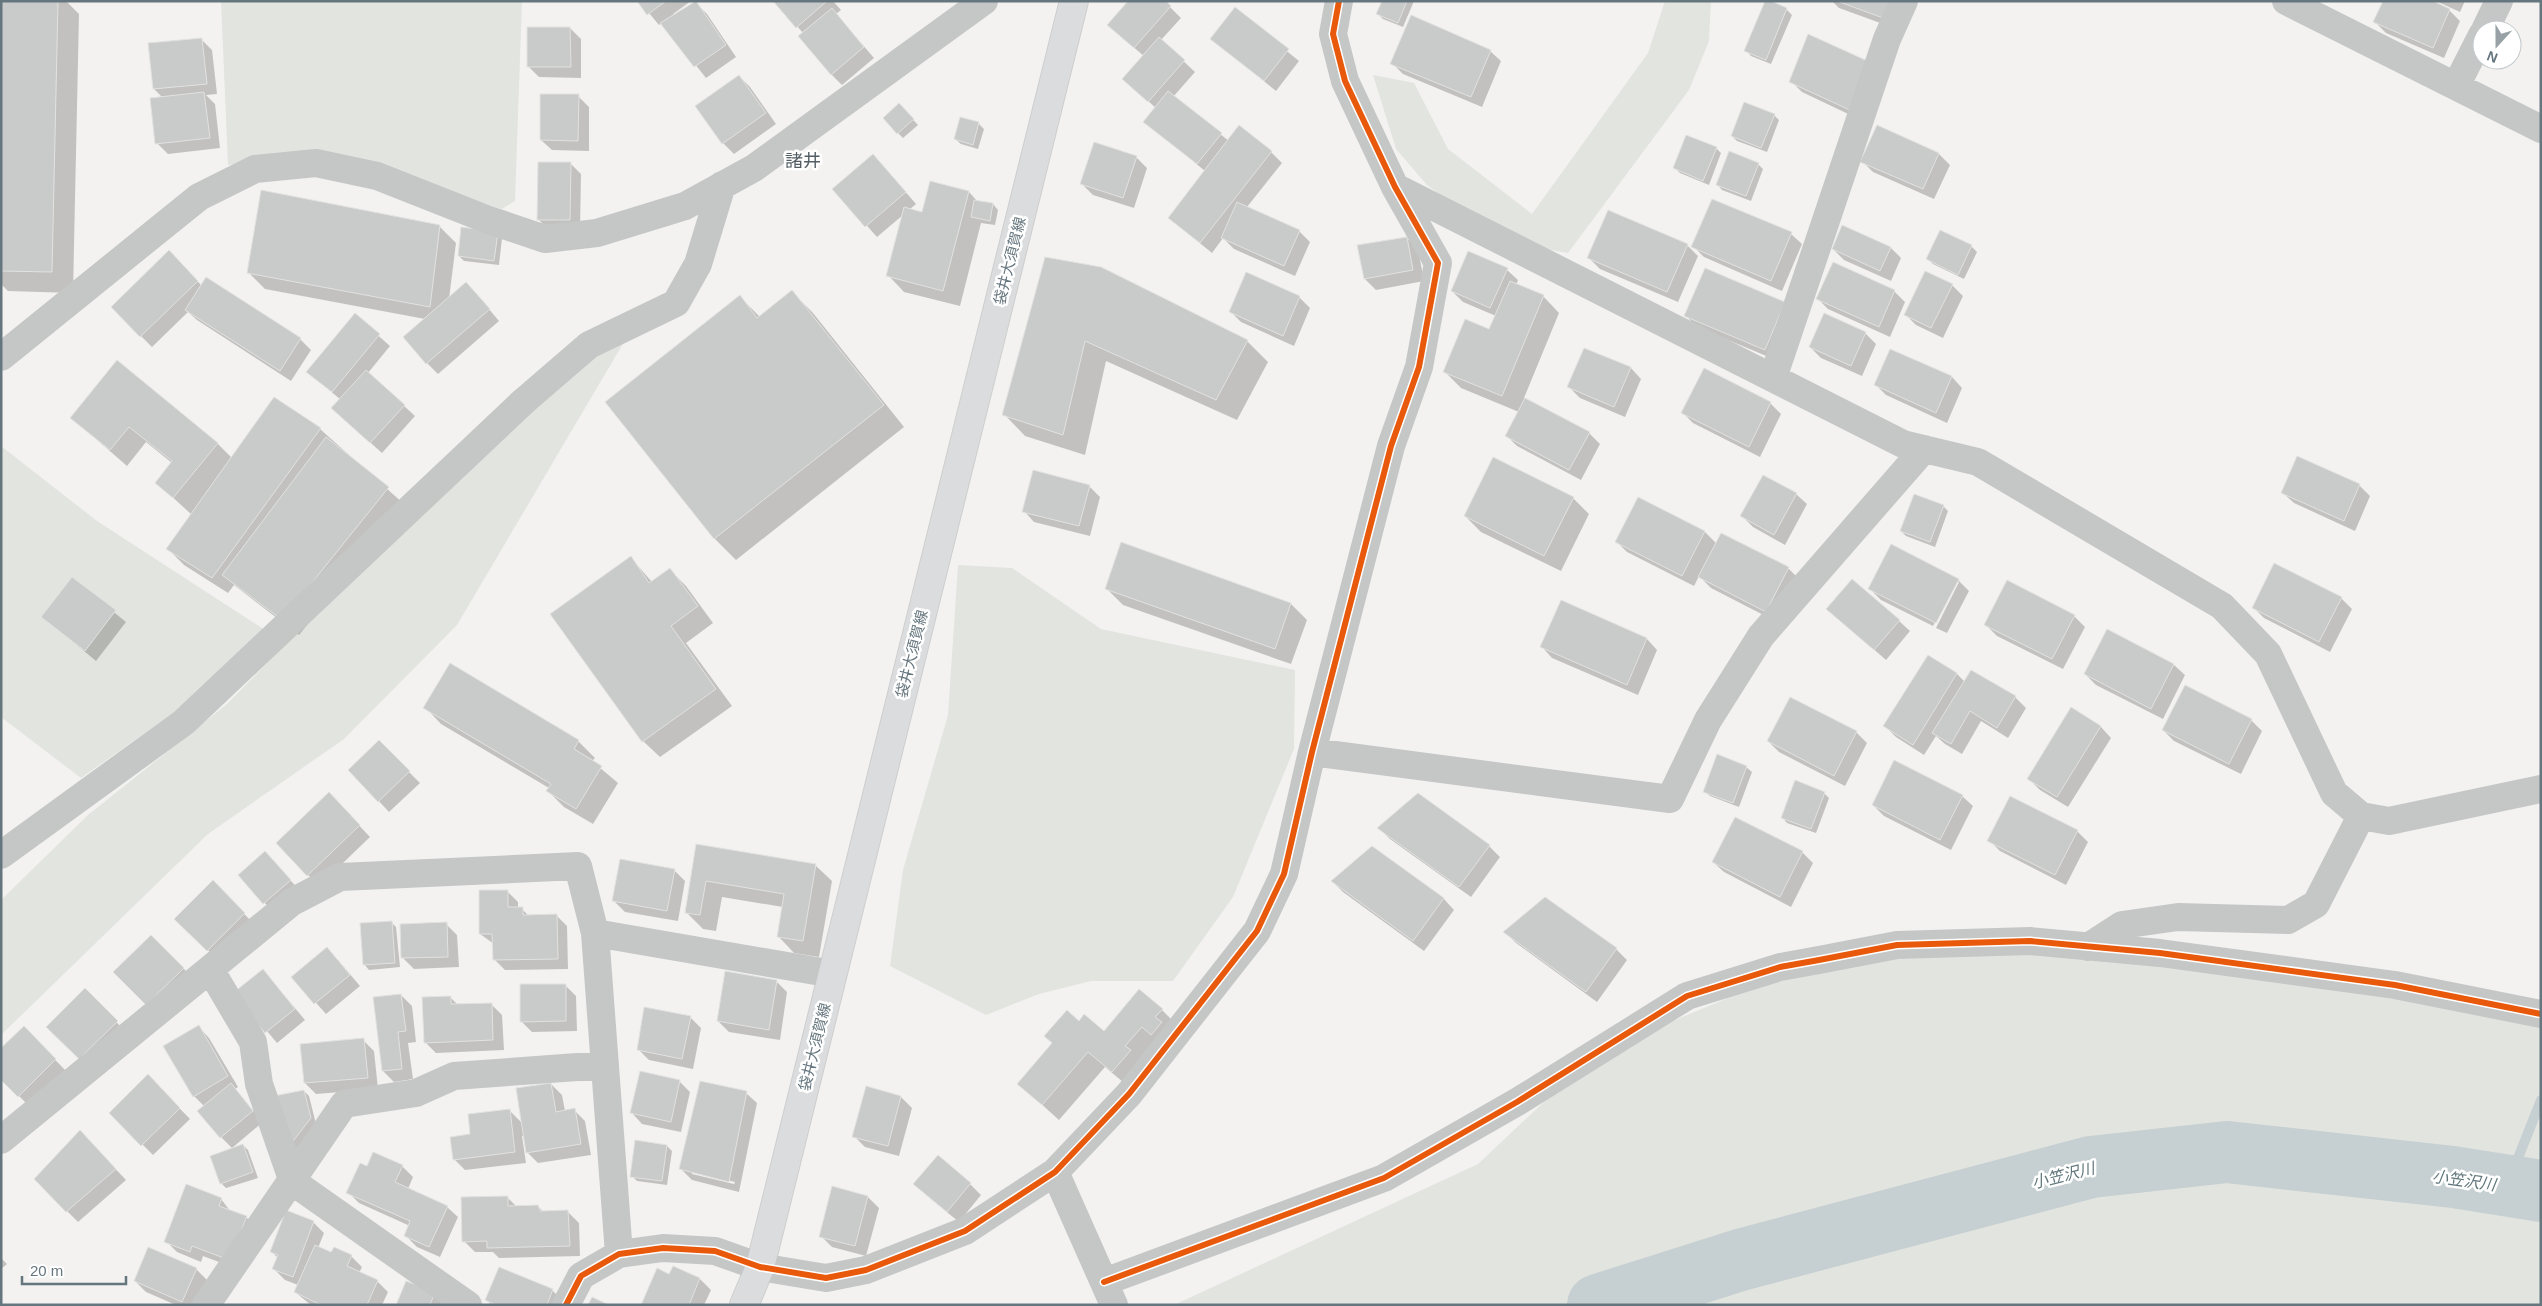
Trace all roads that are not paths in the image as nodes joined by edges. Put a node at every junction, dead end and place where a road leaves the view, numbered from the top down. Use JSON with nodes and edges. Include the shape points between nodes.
{"nodes":[{"id":1,"x":984,"y":1,"type":"edge"},
{"id":2,"x":1074,"y":1,"type":"edge"},
{"id":3,"x":1339,"y":1,"type":"edge"},
{"id":4,"x":1904,"y":1,"type":"edge"},
{"id":5,"x":2286,"y":1,"type":"edge"},
{"id":6,"x":2499,"y":1,"type":"edge"},
{"id":7,"x":2489,"y":20,"type":"edge"},
{"id":8,"x":2472,"y":55,"type":"edge"},
{"id":9,"x":2456,"y":86,"type":"junction"},
{"id":10,"x":2541,"y":129,"type":"edge"},
{"id":11,"x":722,"y":185,"type":"junction"},
{"id":12,"x":1395,"y":187,"type":"junction"},
{"id":13,"x":1,"y":357,"type":"edge"},
{"id":14,"x":1773,"y":378,"type":"junction"},
{"id":15,"x":1924,"y":449,"type":"junction"},
{"id":16,"x":1312,"y":752,"type":"junction"},
{"id":17,"x":2541,"y":789,"type":"edge"},
{"id":18,"x":2361,"y":816,"type":"junction"},
{"id":19,"x":1,"y":855,"type":"edge"},
{"id":20,"x":595,"y":933,"type":"junction"},
{"id":21,"x":2088,"y":947,"type":"junction"},
{"id":22,"x":210,"y":969,"type":"junction"},
{"id":23,"x":833,"y":974,"type":"junction"},
{"id":24,"x":2541,"y":1014,"type":"edge"},
{"id":25,"x":605,"y":1065,"type":"junction"},
{"id":26,"x":1,"y":1140,"type":"edge"},
{"id":27,"x":1055,"y":1172,"type":"junction"},
{"id":28,"x":292,"y":1182,"type":"junction"},
{"id":29,"x":619,"y":1254,"type":"junction"},
{"id":30,"x":760,"y":1267,"type":"junction"},
{"id":31,"x":1109,"y":1293,"type":"edge"},
{"id":32,"x":206,"y":1305,"type":"edge"},
{"id":33,"x":468,"y":1305,"type":"edge"},
{"id":34,"x":566,"y":1305,"type":"edge"},
{"id":35,"x":744,"y":1305,"type":"edge"}],
"edges":[{"from":1,"to":11,"type":"street","via":[[754,168]]},
{"from":2,"to":23,"type":"main road","name":"袋井大須賀線"},
{"from":3,"to":12,"type":"street","via":[[1334,34],[1345,82]]},
{"from":4,"to":14,"type":"street","via":[[1887,39]]},
{"from":5,"to":9,"type":"street"},
{"from":6,"to":7,"type":"street"},
{"from":8,"to":9,"type":"street"},
{"from":9,"to":10,"type":"street"},
{"from":11,"to":13,"type":"street","via":[[685,206],[597,233],[544,239],[377,176],[316,163],[255,169],[199,197]]},
{"from":11,"to":19,"type":"street","via":[[698,264],[676,303],[589,345],[524,401],[184,722]]},
{"from":12,"to":14,"type":"street"},
{"from":12,"to":16,"type":"street","via":[[1438,262],[1419,367],[1391,446]]},
{"from":14,"to":15,"type":"street","via":[[1903,444]]},
{"from":15,"to":16,"type":"street","via":[[1761,636],[1708,720],[1670,799]]},
{"from":15,"to":18,"type":"street","via":[[1978,462],[2222,606],[2268,654],[2334,793]]},
{"from":16,"to":27,"type":"street","via":[[1284,874],[1258,931],[1129,1094]]},
{"from":17,"to":18,"type":"street","via":[[2389,821]]},
{"from":18,"to":21,"type":"street","via":[[2316,904],[2288,920],[2178,917],[2122,925]]},
{"from":20,"to":22,"type":"street","via":[[578,866],[340,877],[292,902]]},
{"from":20,"to":23,"type":"street"},
{"from":20,"to":25,"type":"street"},
{"from":21,"to":24,"type":"street","via":[[2160,953],[2395,985]]},
{"from":21,"to":31,"type":"street","via":[[2030,941],[1897,945],[1780,967],[1687,996],[1517,1102],[1384,1178]]},
{"from":22,"to":26,"type":"street"},
{"from":22,"to":28,"type":"street","via":[[253,1042],[259,1084]]},
{"from":23,"to":30,"type":"main road","name":"袋井大須賀線"},
{"from":25,"to":28,"type":"street","via":[[454,1076],[416,1093],[344,1104]]},
{"from":25,"to":29,"type":"street"},
{"from":27,"to":30,"type":"street","via":[[965,1231],[866,1270],[826,1278]]},
{"from":27,"to":31,"type":"street"},
{"from":28,"to":32,"type":"street"},
{"from":28,"to":33,"type":"street"},
{"from":29,"to":30,"type":"street","via":[[663,1248],[715,1251]]},
{"from":29,"to":34,"type":"street","via":[[581,1276]]},
{"from":30,"to":35,"type":"main road","name":"袋井大須賀線"}]}
